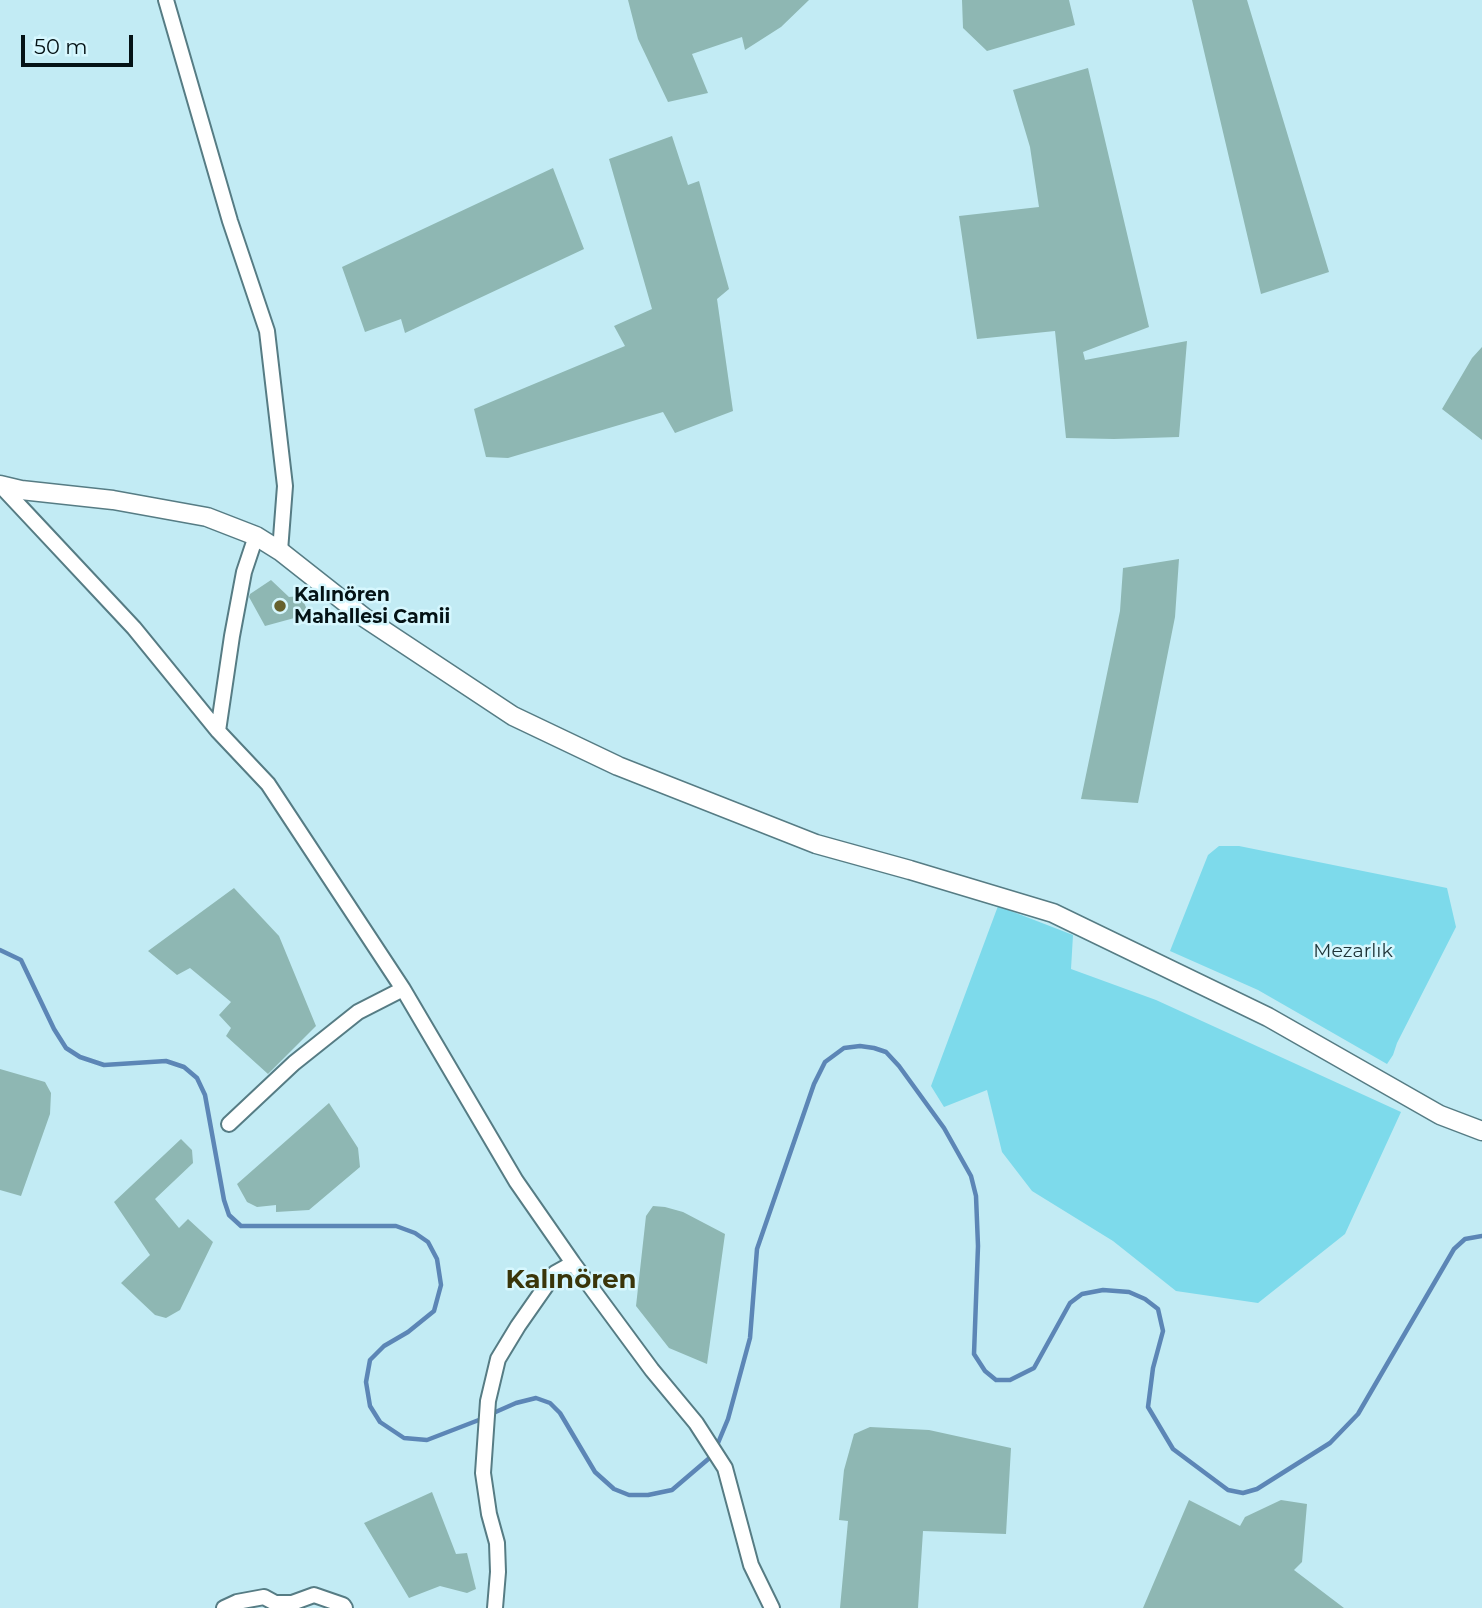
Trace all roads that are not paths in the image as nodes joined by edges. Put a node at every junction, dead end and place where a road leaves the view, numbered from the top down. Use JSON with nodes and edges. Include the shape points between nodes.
{"nodes":[{"id":1,"x":166,"y":0,"type":"edge"},
{"id":2,"x":0,"y":485,"type":"edge"},
{"id":3,"x":256,"y":536,"type":"junction"},
{"id":4,"x":280,"y":551,"type":"junction"},
{"id":5,"x":218,"y":731,"type":"junction"},
{"id":6,"x":403,"y":989,"type":"junction"},
{"id":7,"x":229,"y":1124,"type":"dead end"},
{"id":8,"x":1482,"y":1131,"type":"edge"},
{"id":9,"x":573,"y":1264,"type":"junction"},
{"id":10,"x":224,"y":1608,"type":"edge"},
{"id":11,"x":345,"y":1608,"type":"edge"},
{"id":12,"x":495,"y":1608,"type":"edge"},
{"id":13,"x":772,"y":1608,"type":"edge"}],
"edges":[{"from":1,"to":4,"type":"street","via":[[267,331],[285,486]]},
{"from":2,"to":3,"type":"street","via":[[206,517]]},
{"from":2,"to":5,"type":"street","via":[[134,628]]},
{"from":3,"to":4,"type":"street"},
{"from":3,"to":5,"type":"street","via":[[244,572]]},
{"from":4,"to":8,"type":"street","via":[[365,618],[513,716],[618,766],[816,844],[1053,913],[1268,1017],[1440,1115]]},
{"from":5,"to":6,"type":"street","via":[[268,784]]},
{"from":6,"to":7,"type":"street","via":[[358,1012]]},
{"from":6,"to":9,"type":"street","via":[[516,1181]]},
{"from":9,"to":12,"type":"street","via":[[555,1273],[498,1359],[488,1401],[483,1473],[497,1543]]},
{"from":9,"to":13,"type":"street","via":[[696,1423],[725,1468],[751,1565]]},
{"from":10,"to":11,"type":"street","via":[[264,1597],[275,1603],[292,1603],[314,1595]]}]}
